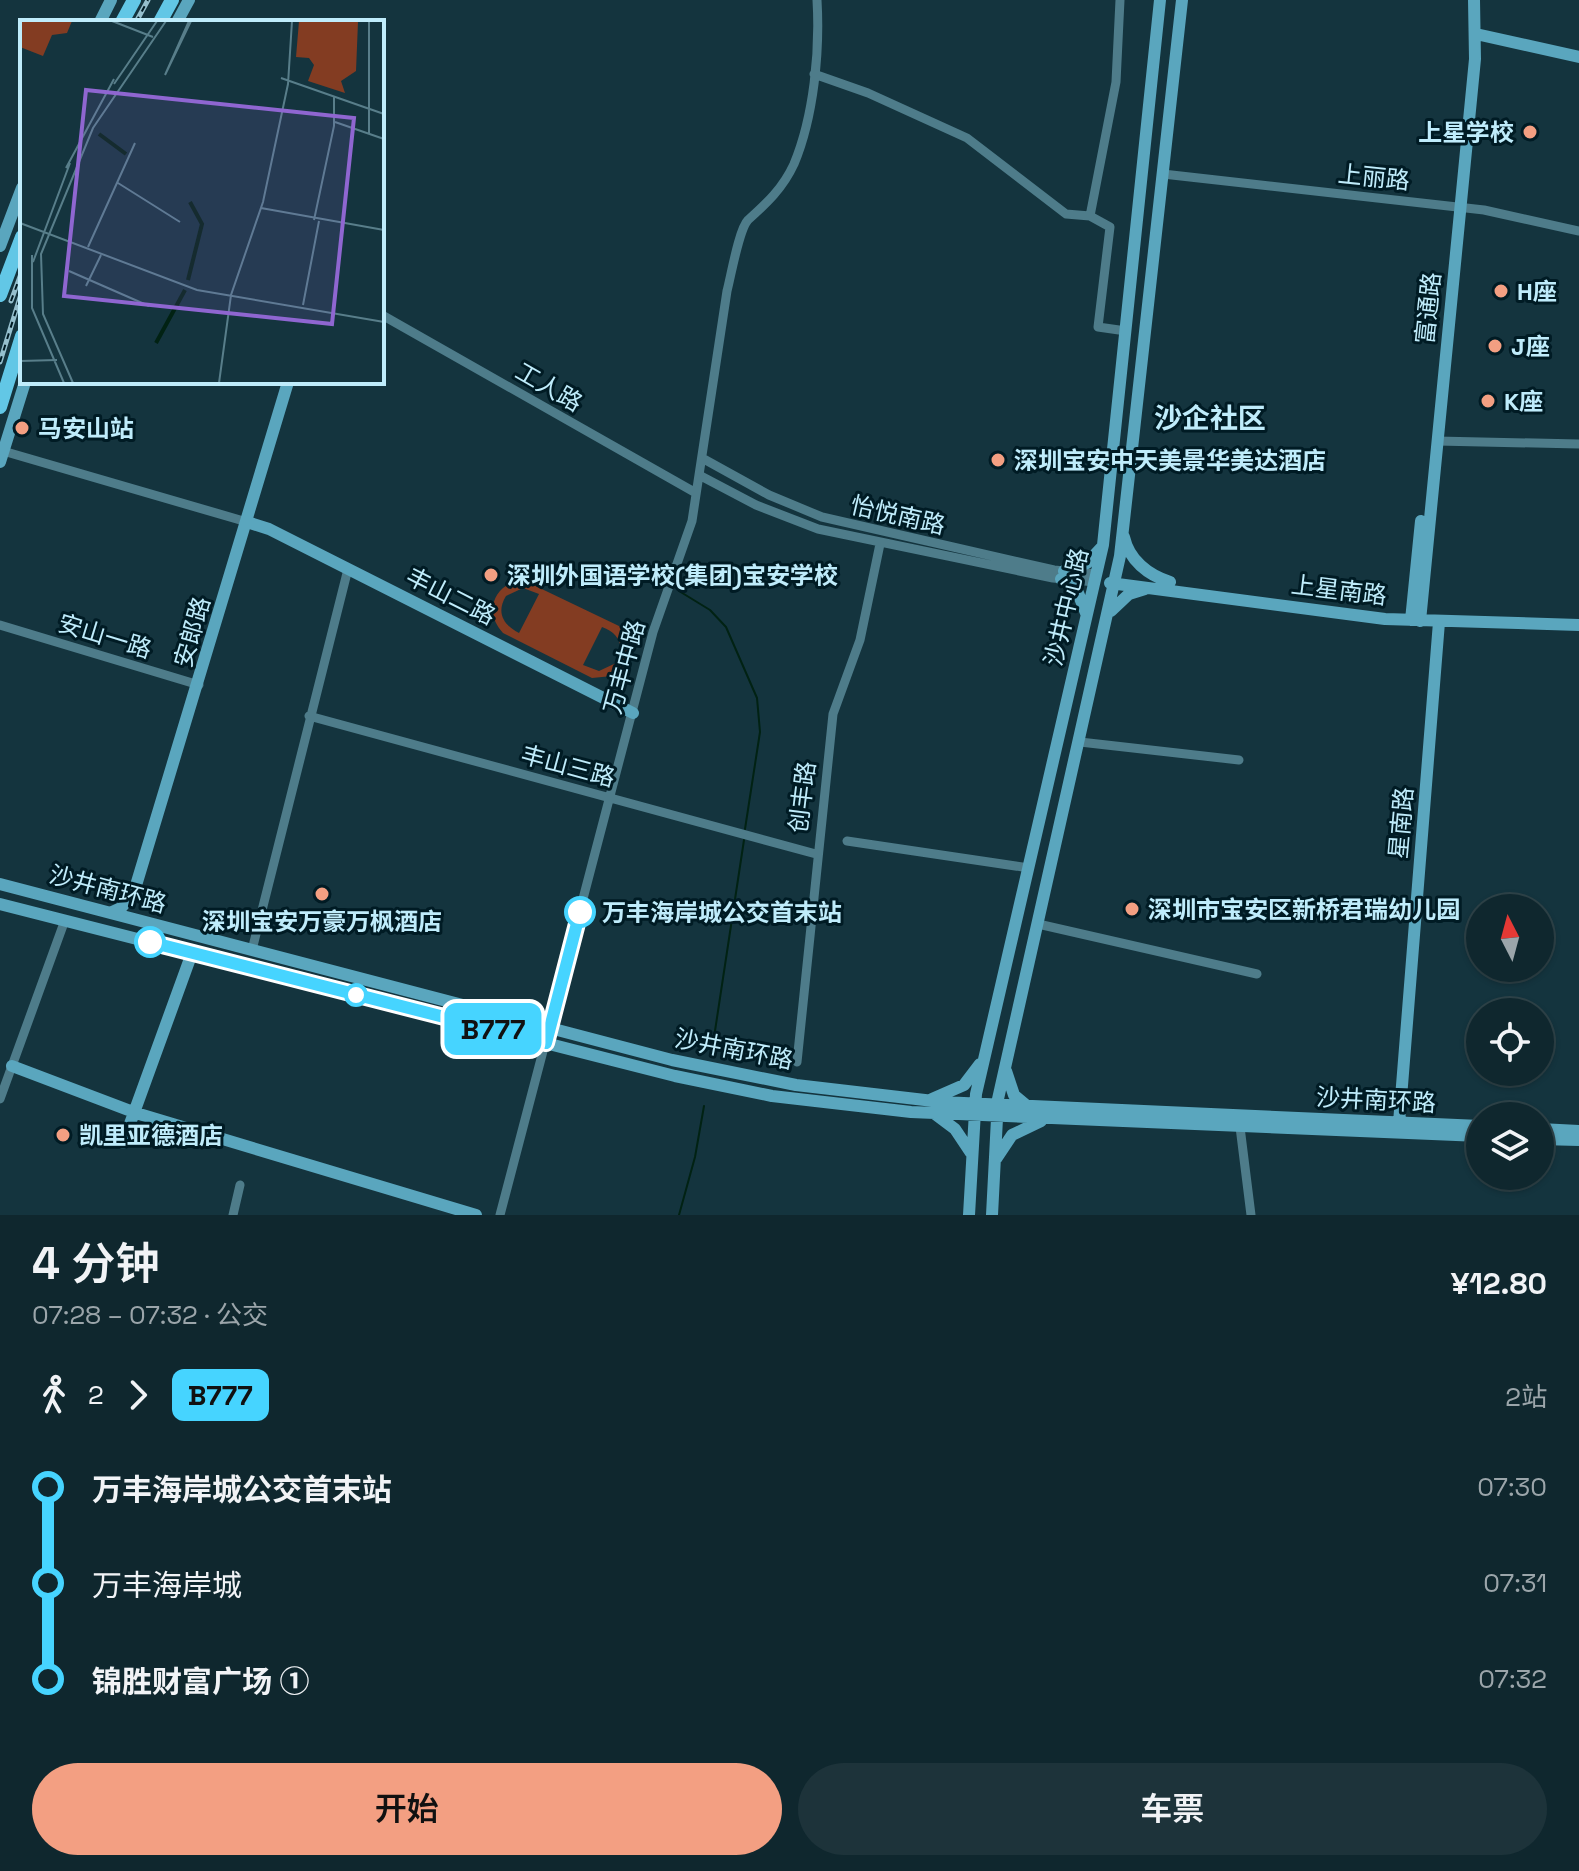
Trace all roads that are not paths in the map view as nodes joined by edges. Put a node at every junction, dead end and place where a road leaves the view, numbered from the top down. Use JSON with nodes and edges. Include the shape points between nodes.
{"nodes":[{"id":1,"x":111,"y":0,"type":"edge"},
{"id":2,"x":134,"y":0,"type":"edge"},
{"id":3,"x":172,"y":0,"type":"edge"},
{"id":4,"x":189,"y":0,"type":"edge"},
{"id":5,"x":817,"y":0,"type":"edge"},
{"id":6,"x":1120,"y":0,"type":"edge"},
{"id":7,"x":1160,"y":0,"type":"edge"},
{"id":8,"x":1182,"y":0,"type":"edge"},
{"id":9,"x":1466,"y":0,"type":"edge"},
{"id":10,"x":1474,"y":0,"type":"edge"},
{"id":11,"x":101,"y":20,"type":"edge"},
{"id":12,"x":123,"y":20,"type":"edge"},
{"id":13,"x":161,"y":20,"type":"edge"},
{"id":14,"x":178,"y":20,"type":"edge"},
{"id":15,"x":1476,"y":34,"type":"junction"},
{"id":16,"x":1579,"y":57,"type":"edge"},
{"id":17,"x":814,"y":74,"type":"junction"},
{"id":18,"x":1163,"y":174,"type":"junction"},
{"id":19,"x":20,"y":191,"type":"edge"},
{"id":20,"x":1457,"y":207,"type":"junction"},
{"id":21,"x":5,"y":215,"type":"edge"},
{"id":22,"x":1090,"y":216,"type":"junction"},
{"id":23,"x":1579,"y":231,"type":"edge"},
{"id":24,"x":20,"y":242,"type":"edge"},
{"id":25,"x":0,"y":246,"type":"edge"},
{"id":26,"x":0,"y":295,"type":"edge"},
{"id":27,"x":384,"y":316,"type":"edge"},
{"id":28,"x":1126,"y":331,"type":"junction"},
{"id":29,"x":20,"y":342,"type":"edge"},
{"id":30,"x":24,"y":384,"type":"edge"},
{"id":31,"x":287,"y":384,"type":"edge"},
{"id":32,"x":0,"y":407,"type":"edge"},
{"id":33,"x":1437,"y":441,"type":"junction"},
{"id":34,"x":1579,"y":444,"type":"edge"},
{"id":35,"x":2,"y":456,"type":"edge"},
{"id":36,"x":702,"y":458,"type":"junction"},
{"id":37,"x":699,"y":475,"type":"junction"},
{"id":38,"x":696,"y":493,"type":"junction"},
{"id":39,"x":247,"y":522,"type":"junction"},
{"id":40,"x":1123,"y":529,"type":"junction"},
{"id":41,"x":880,"y":544,"type":"junction"},
{"id":42,"x":1103,"y":545,"type":"junction"},
{"id":43,"x":348,"y":569,"type":"junction"},
{"id":44,"x":1062,"y":575,"type":"junction"},
{"id":45,"x":1096,"y":578,"type":"junction"},
{"id":46,"x":1116,"y":580,"type":"junction"},
{"id":47,"x":1170,"y":582,"type":"junction"},
{"id":48,"x":1150,"y":588,"type":"junction"},
{"id":49,"x":1108,"y":617,"type":"junction"},
{"id":50,"x":1416,"y":617,"type":"junction"},
{"id":51,"x":1087,"y":618,"type":"junction"},
{"id":52,"x":1579,"y":618,"type":"edge"},
{"id":53,"x":1439,"y":622,"type":"junction"},
{"id":54,"x":0,"y":625,"type":"edge"},
{"id":55,"x":1579,"y":625,"type":"edge"},
{"id":56,"x":199,"y":685,"type":"junction"},
{"id":57,"x":633,"y":713,"type":"junction"},
{"id":58,"x":309,"y":716,"type":"junction"},
{"id":59,"x":1080,"y":742,"type":"junction"},
{"id":60,"x":1239,"y":760,"type":"dead end"},
{"id":61,"x":610,"y":798,"type":"junction"},
{"id":62,"x":847,"y":841,"type":"dead end"},
{"id":63,"x":816,"y":854,"type":"junction"},
{"id":64,"x":1029,"y":868,"type":"junction"},
{"id":65,"x":0,"y":884,"type":"edge"},
{"id":66,"x":134,"y":892,"type":"junction"},
{"id":67,"x":0,"y":904,"type":"edge"},
{"id":68,"x":110,"y":913,"type":"junction"},
{"id":69,"x":65,"y":920,"type":"junction"},
{"id":70,"x":144,"y":921,"type":"junction"},
{"id":71,"x":1038,"y":924,"type":"junction"},
{"id":72,"x":252,"y":950,"type":"junction"},
{"id":73,"x":192,"y":953,"type":"junction"},
{"id":74,"x":1257,"y":974,"type":"dead end"},
{"id":75,"x":550,"y":1028,"type":"junction"},
{"id":76,"x":546,"y":1043,"type":"junction"},
{"id":77,"x":985,"y":1054,"type":"junction"},
{"id":78,"x":797,"y":1062,"type":"dead end"},
{"id":79,"x":12,"y":1066,"type":"junction"},
{"id":80,"x":1005,"y":1069,"type":"junction"},
{"id":81,"x":0,"y":1099,"type":"edge"},
{"id":82,"x":923,"y":1100,"type":"junction"},
{"id":83,"x":888,"y":1103,"type":"junction"},
{"id":84,"x":1029,"y":1106,"type":"junction"},
{"id":85,"x":974,"y":1110,"type":"junction"},
{"id":86,"x":997,"y":1111,"type":"junction"},
{"id":87,"x":136,"y":1113,"type":"junction"},
{"id":88,"x":932,"y":1113,"type":"junction"},
{"id":89,"x":1050,"y":1119,"type":"junction"},
{"id":90,"x":1399,"y":1123,"type":"junction"},
{"id":91,"x":1466,"y":1125,"type":"edge"},
{"id":92,"x":1240,"y":1127,"type":"junction"},
{"id":93,"x":1554,"y":1130,"type":"edge"},
{"id":94,"x":1579,"y":1131,"type":"edge"},
{"id":95,"x":1466,"y":1135,"type":"edge"},
{"id":96,"x":1554,"y":1139,"type":"edge"},
{"id":97,"x":1579,"y":1140,"type":"edge"},
{"id":98,"x":123,"y":1143,"type":"dead end"},
{"id":99,"x":972,"y":1157,"type":"junction"},
{"id":100,"x":993,"y":1170,"type":"junction"},
{"id":101,"x":240,"y":1185,"type":"dead end"},
{"id":102,"x":233,"y":1215,"type":"edge"},
{"id":103,"x":476,"y":1215,"type":"edge"},
{"id":104,"x":500,"y":1215,"type":"edge"},
{"id":105,"x":969,"y":1215,"type":"edge"},
{"id":106,"x":992,"y":1215,"type":"edge"},
{"id":107,"x":1251,"y":1215,"type":"edge"}],
"edges":[{"from":1,"to":11,"type":"street"},
{"from":2,"to":12,"type":"main road"},
{"from":3,"to":13,"type":"main road"},
{"from":4,"to":14,"type":"street"},
{"from":5,"to":17,"type":"street","name":"万丰中路"},
{"from":6,"to":22,"type":"street","via":[[1116,82]]},
{"from":7,"to":28,"type":"street","name":"沙井中心路"},
{"from":8,"to":18,"type":"street","name":"沙井中心路"},
{"from":9,"to":20,"type":"street","name":"富通路","via":[[1468,58]]},
{"from":10,"to":15,"type":"street","name":"富通路"},
{"from":15,"to":16,"type":"street"},
{"from":15,"to":20,"type":"street","name":"富通路"},
{"from":17,"to":22,"type":"street","via":[[967,138],[1066,214]]},
{"from":17,"to":36,"type":"street","name":"万丰中路","via":[[794,163],[769,203],[746,222],[727,291]]},
{"from":18,"to":20,"type":"street","name":"上丽路"},
{"from":18,"to":40,"type":"street","name":"沙井中心路"},
{"from":19,"to":21,"type":"street"},
{"from":20,"to":23,"type":"street","name":"上丽路"},
{"from":20,"to":33,"type":"street","name":"富通路"},
{"from":20,"to":50,"type":"street","name":"富通路"},
{"from":21,"to":25,"type":"street"},
{"from":22,"to":28,"type":"street","via":[[1110,227],[1098,327]]},
{"from":24,"to":26,"type":"main road"},
{"from":27,"to":38,"type":"street","name":"工人路"},
{"from":28,"to":42,"type":"street","name":"沙井中心路"},
{"from":29,"to":32,"type":"main road"},
{"from":30,"to":35,"type":"street"},
{"from":31,"to":39,"type":"street","name":"安郎路"},
{"from":33,"to":34,"type":"street"},
{"from":33,"to":50,"type":"street","name":"富通路"},
{"from":35,"to":39,"type":"street"},
{"from":36,"to":37,"type":"street","name":"万丰中路"},
{"from":36,"to":44,"type":"street","name":"怡悦南路","via":[[822,517]]},
{"from":37,"to":38,"type":"street","name":"万丰中路"},
{"from":37,"to":41,"type":"street","name":"怡悦南路","via":[[781,515]]},
{"from":38,"to":57,"type":"street","name":"万丰中路","via":[[689,532],[653,632]]},
{"from":39,"to":43,"type":"street","name":"丰山二路"},
{"from":39,"to":56,"type":"street","name":"安郎路"},
{"from":40,"to":46,"type":"street","name":"沙井中心路"},
{"from":40,"to":47,"type":"street","via":[[1136,561]]},
{"from":41,"to":44,"type":"street","name":"怡悦南路"},
{"from":41,"to":63,"type":"street","name":"创丰路","via":[[860,640],[833,714]]},
{"from":42,"to":44,"type":"street","via":[[1087,563]]},
{"from":42,"to":45,"type":"street","name":"沙井中心路"},
{"from":43,"to":57,"type":"street","name":"丰山二路"},
{"from":43,"to":58,"type":"street"},
{"from":44,"to":45,"type":"street","name":"怡悦南路"},
{"from":44,"to":51,"type":"street","via":[[1078,593]]},
{"from":45,"to":46,"type":"street","name":"上星南路"},
{"from":45,"to":51,"type":"street","name":"沙井中心路"},
{"from":46,"to":47,"type":"street","name":"上星南路"},
{"from":46,"to":48,"type":"street","name":"上星南路"},
{"from":46,"to":49,"type":"street","name":"沙井中心路"},
{"from":47,"to":50,"type":"street","name":"上星南路"},
{"from":48,"to":49,"type":"street","via":[[1129,594]]},
{"from":48,"to":50,"type":"street","name":"上星南路"},
{"from":49,"to":59,"type":"street","name":"沙井中心路"},
{"from":50,"to":52,"type":"street","name":"上星南路"},
{"from":50,"to":53,"type":"street","name":"上星南路"},
{"from":51,"to":64,"type":"street","name":"沙井中心路"},
{"from":53,"to":55,"type":"street","name":"上星南路"},
{"from":53,"to":90,"type":"street","name":"星南路"},
{"from":54,"to":56,"type":"street","name":"安山一路"},
{"from":56,"to":66,"type":"street","name":"安郎路"},
{"from":57,"to":61,"type":"street","name":"万丰中路"},
{"from":58,"to":61,"type":"street","name":"丰山三路"},
{"from":58,"to":72,"type":"street"},
{"from":59,"to":60,"type":"street"},
{"from":59,"to":71,"type":"street","name":"沙井中心路"},
{"from":61,"to":63,"type":"street","name":"丰山三路"},
{"from":61,"to":75,"type":"street","name":"万丰中路"},
{"from":62,"to":64,"type":"street"},
{"from":63,"to":78,"type":"street","name":"创丰路"},
{"from":64,"to":77,"type":"street","name":"沙井中心路"},
{"from":65,"to":68,"type":"street","name":"沙井南环路"},
{"from":66,"to":68,"type":"street"},
{"from":66,"to":70,"type":"street"},
{"from":67,"to":69,"type":"street","name":"沙井南环路"},
{"from":68,"to":70,"type":"street","name":"沙井南环路"},
{"from":69,"to":73,"type":"street","name":"沙井南环路"},
{"from":69,"to":79,"type":"street"},
{"from":70,"to":72,"type":"street","name":"沙井南环路"},
{"from":71,"to":74,"type":"street"},
{"from":71,"to":80,"type":"street","name":"沙井中心路"},
{"from":72,"to":75,"type":"street","name":"沙井南环路"},
{"from":73,"to":76,"type":"street","name":"沙井南环路"},
{"from":73,"to":87,"type":"street"},
{"from":75,"to":76,"type":"street","name":"万丰中路"},
{"from":75,"to":83,"type":"street","name":"沙井南环路","via":[[734,1074]]},
{"from":76,"to":83,"type":"street","name":"沙井南环路","via":[[727,1088]]},
{"from":76,"to":104,"type":"street","name":"万丰中路"},
{"from":77,"to":82,"type":"street","via":[[964,1085]]},
{"from":77,"to":85,"type":"street","name":"沙井中心路"},
{"from":79,"to":81,"type":"street"},
{"from":79,"to":87,"type":"street"},
{"from":80,"to":84,"type":"street","via":[[1014,1095]]},
{"from":80,"to":86,"type":"street","name":"沙井中心路"},
{"from":82,"to":83,"type":"street","name":"沙井南环路"},
{"from":82,"to":85,"type":"street","name":"沙井南环路"},
{"from":83,"to":88,"type":"street","name":"沙井南环路"},
{"from":84,"to":86,"type":"street","name":"沙井南环路"},
{"from":84,"to":90,"type":"street","name":"沙井南环路"},
{"from":85,"to":86,"type":"street","name":"沙井南环路"},
{"from":85,"to":88,"type":"street","name":"沙井南环路"},
{"from":85,"to":99,"type":"street","name":"沙井中心路"},
{"from":86,"to":89,"type":"street","name":"沙井南环路"},
{"from":86,"to":100,"type":"street","name":"沙井中心路"},
{"from":87,"to":98,"type":"street"},
{"from":87,"to":103,"type":"street"},
{"from":88,"to":99,"type":"street","via":[[958,1132]]},
{"from":89,"to":92,"type":"street","name":"沙井南环路"},
{"from":89,"to":100,"type":"street","via":[[1012,1135]]},
{"from":90,"to":91,"type":"street","name":"沙井南环路"},
{"from":92,"to":95,"type":"street","name":"沙井南环路"},
{"from":92,"to":107,"type":"street"},
{"from":93,"to":94,"type":"street"},
{"from":96,"to":97,"type":"street"},
{"from":99,"to":105,"type":"street","name":"沙井中心路"},
{"from":100,"to":106,"type":"street","name":"沙井中心路"},
{"from":101,"to":102,"type":"street"}]}
